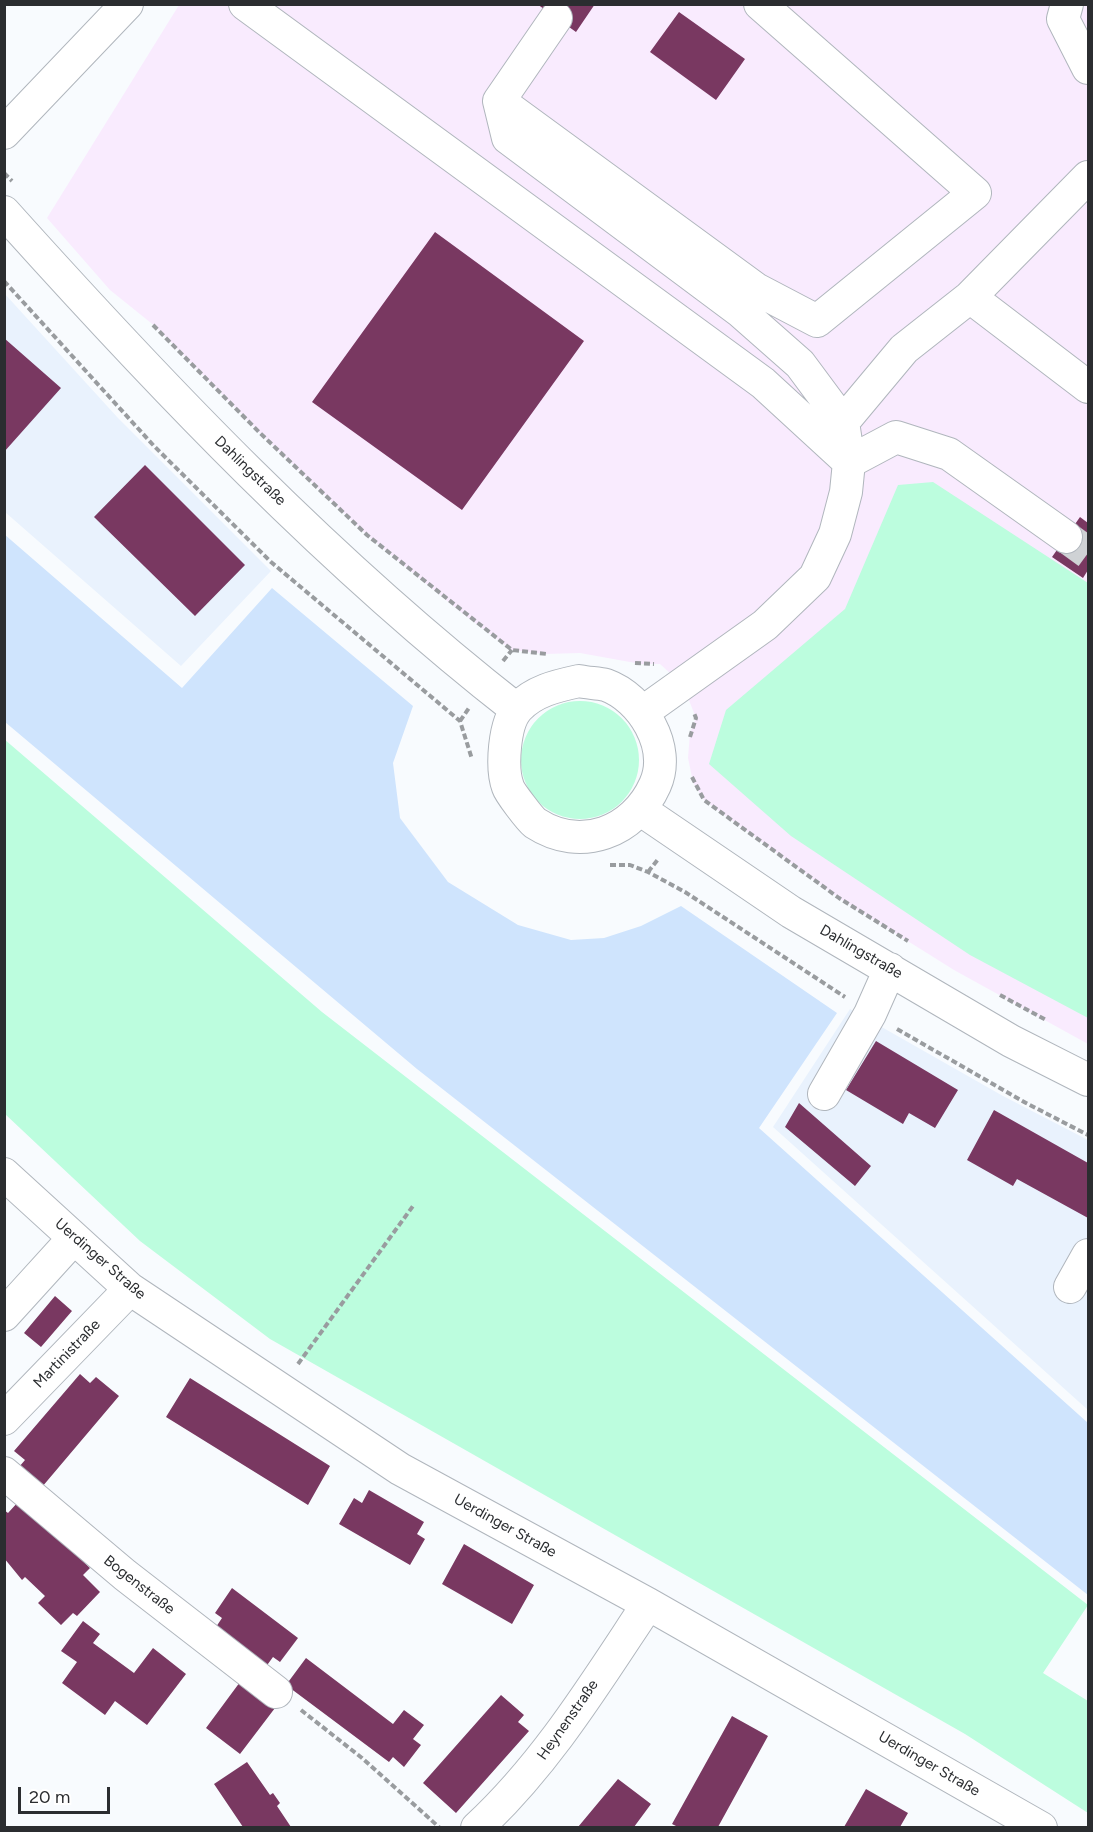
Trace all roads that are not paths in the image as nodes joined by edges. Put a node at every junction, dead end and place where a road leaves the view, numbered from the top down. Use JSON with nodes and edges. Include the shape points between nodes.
{"nodes":[{"id":1,"x":127,"y":4,"type":"edge"},
{"id":2,"x":245,"y":4,"type":"edge"},
{"id":3,"x":760,"y":4,"type":"edge"},
{"id":4,"x":1066,"y":4,"type":"edge"},
{"id":5,"x":556,"y":18,"type":"dead end"},
{"id":6,"x":1089,"y":68,"type":"edge"},
{"id":7,"x":499,"y":101,"type":"junction"},
{"id":8,"x":4,"y":133,"type":"edge"},
{"id":9,"x":1089,"y":177,"type":"edge"},
{"id":10,"x":12,"y":200,"type":"edge"},
{"id":11,"x":970,"y":297,"type":"junction"},
{"id":12,"x":1089,"y":387,"type":"edge"},
{"id":13,"x":843,"y":422,"type":"junction"},
{"id":14,"x":849,"y":462,"type":"junction"},
{"id":15,"x":1066,"y":537,"type":"tunnel mouth"},
{"id":16,"x":516,"y":709,"type":"junction"},
{"id":17,"x":644,"y":712,"type":"junction"},
{"id":18,"x":641,"y":810,"type":"junction"},
{"id":19,"x":890,"y":969,"type":"junction"},
{"id":20,"x":1089,"y":1080,"type":"edge"},
{"id":21,"x":824,"y":1094,"type":"dead end"},
{"id":22,"x":4,"y":1174,"type":"edge"},
{"id":23,"x":74,"y":1238,"type":"junction"},
{"id":24,"x":1089,"y":1255,"type":"edge"},
{"id":25,"x":1070,"y":1287,"type":"dead end"},
{"id":26,"x":130,"y":1289,"type":"junction"},
{"id":27,"x":4,"y":1315,"type":"edge"},
{"id":28,"x":4,"y":1419,"type":"edge"},
{"id":29,"x":4,"y":1473,"type":"edge"},
{"id":30,"x":648,"y":1604,"type":"junction"},
{"id":31,"x":276,"y":1692,"type":"road end"},
{"id":32,"x":1026,"y":1824,"type":"edge"},
{"id":33,"x":477,"y":1827,"type":"edge"}],
"edges":[{"from":1,"to":8,"type":"street"},
{"from":2,"to":14,"type":"street","via":[[763,383]]},
{"from":3,"to":7,"type":"street","via":[[975,193],[817,321],[756,289]]},
{"from":4,"to":6,"type":"street","via":[[1063,19]]},
{"from":5,"to":7,"type":"street"},
{"from":7,"to":13,"type":"street","via":[[508,138],[741,312],[800,364]]},
{"from":9,"to":11,"type":"street"},
{"from":10,"to":16,"type":"street","name":"Dahlingstraße","via":[[205,428],[358,575]]},
{"from":11,"to":12,"type":"street"},
{"from":11,"to":13,"type":"street","via":[[904,350]]},
{"from":13,"to":14,"type":"street"},
{"from":14,"to":15,"type":"street","via":[[896,437],[949,453]]},
{"from":14,"to":17,"type":"street","via":[[836,534],[815,577],[765,625]]},
{"from":16,"to":17,"type":"street","via":[[545,688],[579,681],[606,685]]},
{"from":16,"to":18,"type":"street","via":[[504,744],[508,787],[534,822],[567,837],[608,834]]},
{"from":17,"to":18,"type":"street","via":[[659,750],[657,782]]},
{"from":18,"to":19,"type":"street","name":"Dahlingstraße","via":[[791,912]]},
{"from":19,"to":20,"type":"street","name":"Dahlingstraße","via":[[1011,1041]]},
{"from":19,"to":21,"type":"street","via":[[870,1014]]},
{"from":22,"to":23,"type":"street","name":"Uerdinger Straße"},
{"from":23,"to":26,"type":"street","name":"Uerdinger Straße"},
{"from":23,"to":27,"type":"street"},
{"from":24,"to":25,"type":"street"},
{"from":26,"to":28,"type":"street","name":"Martinistraße"},
{"from":26,"to":30,"type":"street","name":"Uerdinger Straße","via":[[400,1469]]},
{"from":29,"to":31,"type":"street","name":"Bogenstraße","via":[[125,1575]]},
{"from":30,"to":32,"type":"street","name":"Uerdinger Straße"},
{"from":30,"to":33,"type":"street","name":"Heynenstraße","via":[[557,1740],[509,1798]]}]}
